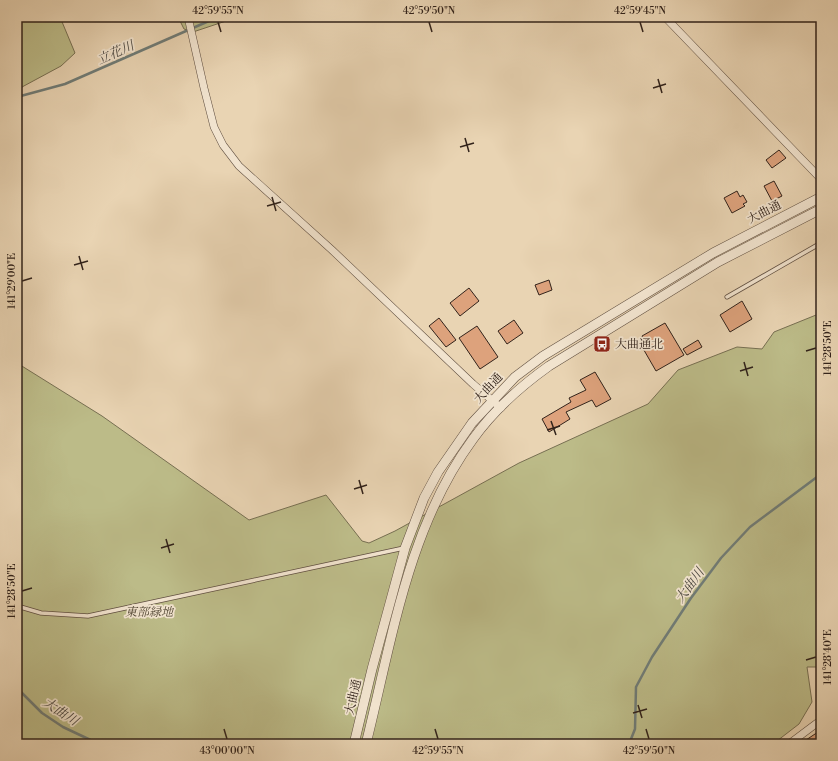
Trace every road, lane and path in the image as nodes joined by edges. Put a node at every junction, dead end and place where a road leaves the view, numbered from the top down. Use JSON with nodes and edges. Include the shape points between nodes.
{"nodes":[{"id":1,"x":188,"y":17,"type":"edge"},
{"id":2,"x":665,"y":17,"type":"edge"},
{"id":3,"x":821,"y":177,"type":"edge"},
{"id":4,"x":821,"y":197,"type":"edge"},
{"id":5,"x":821,"y":209,"type":"edge"},
{"id":6,"x":821,"y":243,"type":"edge"},
{"id":7,"x":727,"y":297,"type":"dead end"},
{"id":8,"x":492,"y":401,"type":"junction"},
{"id":9,"x":501,"y":408,"type":"junction"},
{"id":10,"x":405,"y":548,"type":"junction"},
{"id":11,"x":17,"y":606,"type":"edge"},
{"id":12,"x":821,"y":720,"type":"edge"},
{"id":13,"x":354,"y":744,"type":"edge"},
{"id":14,"x":366,"y":744,"type":"edge"},
{"id":15,"x":790,"y":744,"type":"edge"}],
"edges":[{"from":1,"to":8,"type":"street","via":[[214,127],[223,145],[239,166]]},
{"from":2,"to":3,"type":"street"},
{"from":4,"to":8,"type":"street","name":"大曲通","via":[[713,253],[543,356],[515,376]]},
{"from":5,"to":9,"type":"street","name":"大曲通","via":[[718,262],[604,331],[524,384]]},
{"from":6,"to":7,"type":"lane"},
{"from":8,"to":9,"type":"street"},
{"from":8,"to":10,"type":"street","name":"大曲通","via":[[472,423],[438,472],[424,498]]},
{"from":9,"to":14,"type":"street","name":"大曲通","via":[[473,438],[448,476],[430,516],[398,608]]},
{"from":10,"to":11,"type":"lane","via":[[88,616],[41,613]]},
{"from":10,"to":13,"type":"street","name":"大曲通"},
{"from":12,"to":15,"type":"street"}]}
